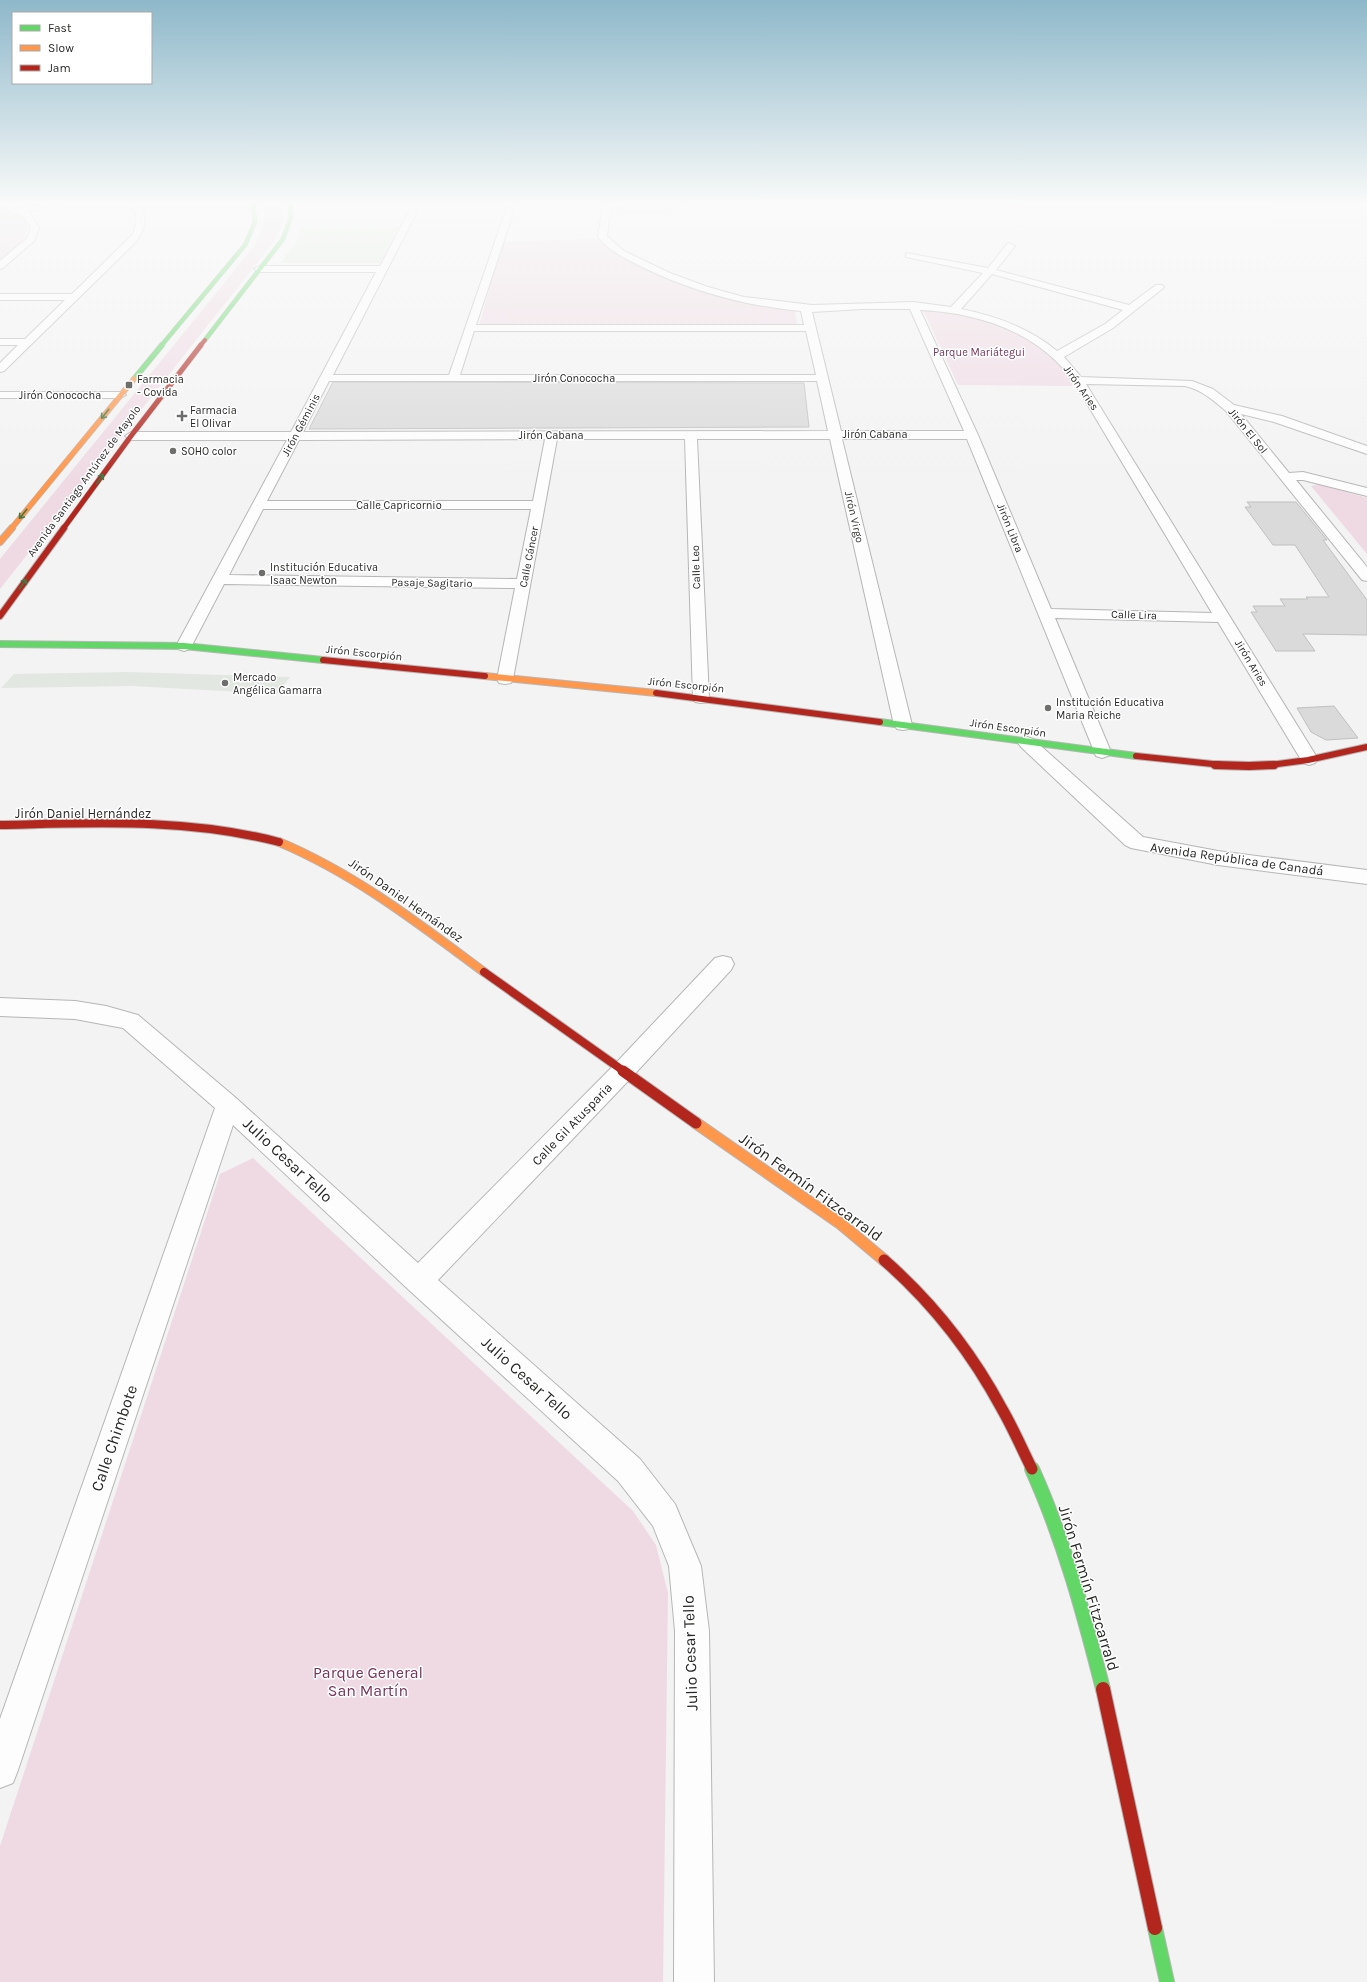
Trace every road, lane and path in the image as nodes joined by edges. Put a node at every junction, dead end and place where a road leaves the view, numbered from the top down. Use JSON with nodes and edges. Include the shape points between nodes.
{"nodes":[{"id":1,"x":209,"y":296,"type":"edge"},
{"id":2,"x":238,"y":296,"type":"edge"},
{"id":3,"x":369,"y":296,"type":"edge"},
{"id":4,"x":481,"y":296,"type":"edge"},
{"id":5,"x":726,"y":296,"type":"edge"},
{"id":6,"x":967,"y":296,"type":"edge"},
{"id":7,"x":1083,"y":296,"type":"edge"},
{"id":8,"x":1147,"y":296,"type":"edge"},
{"id":9,"x":0,"y":297,"type":"edge"},
{"id":10,"x":75,"y":297,"type":"joint"},
{"id":11,"x":913,"y":306,"type":"junction"},
{"id":12,"x":806,"y":309,"type":"junction"},
{"id":13,"x":955,"y":309,"type":"junction"},
{"id":14,"x":1131,"y":309,"type":"junction"},
{"id":15,"x":470,"y":328,"type":"junction"},
{"id":16,"x":811,"y":328,"type":"junction"},
{"id":17,"x":0,"y":342,"type":"edge"},
{"id":18,"x":27,"y":342,"type":"junction"},
{"id":19,"x":204,"y":342,"type":"junction"},
{"id":20,"x":177,"y":345,"type":"junction"},
{"id":21,"x":197,"y":350,"type":"junction"},
{"id":22,"x":1057,"y":356,"type":"junction"},
{"id":23,"x":0,"y":369,"type":"edge"},
{"id":24,"x":326,"y":378,"type":"junction"},
{"id":25,"x":453,"y":378,"type":"junction"},
{"id":26,"x":822,"y":378,"type":"junction"},
{"id":27,"x":1078,"y":380,"type":"junction"},
{"id":28,"x":0,"y":395,"type":"edge"},
{"id":29,"x":120,"y":395,"type":"junction"},
{"id":30,"x":1230,"y":408,"type":"junction"},
{"id":31,"x":296,"y":434,"type":"junction"},
{"id":32,"x":835,"y":434,"type":"junction"},
{"id":33,"x":552,"y":435,"type":"junction"},
{"id":34,"x":691,"y":435,"type":"junction"},
{"id":35,"x":972,"y":435,"type":"junction"},
{"id":36,"x":131,"y":436,"type":"junction"},
{"id":37,"x":1367,"y":450,"type":"edge"},
{"id":38,"x":1285,"y":477,"type":"junction"},
{"id":39,"x":1367,"y":492,"type":"edge"},
{"id":40,"x":258,"y":505,"type":"junction"},
{"id":41,"x":538,"y":506,"type":"junction"},
{"id":42,"x":0,"y":542,"type":"edge"},
{"id":43,"x":1367,"y":577,"type":"edge"},
{"id":44,"x":219,"y":579,"type":"junction"},
{"id":45,"x":524,"y":584,"type":"junction"},
{"id":46,"x":1045,"y":612,"type":"junction"},
{"id":47,"x":0,"y":616,"type":"edge"},
{"id":48,"x":1224,"y":618,"type":"junction"},
{"id":49,"x":0,"y":644,"type":"edge"},
{"id":50,"x":184,"y":646,"type":"junction"},
{"id":51,"x":505,"y":679,"type":"junction"},
{"id":52,"x":700,"y":698,"type":"junction"},
{"id":53,"x":903,"y":725,"type":"junction"},
{"id":54,"x":1027,"y":742,"type":"junction"},
{"id":55,"x":1367,"y":747,"type":"edge"},
{"id":56,"x":1102,"y":752,"type":"junction"},
{"id":57,"x":1309,"y":759,"type":"junction"},
{"id":58,"x":0,"y":825,"type":"edge"},
{"id":59,"x":1367,"y":877,"type":"edge"},
{"id":60,"x":723,"y":964,"type":"dead end"},
{"id":61,"x":0,"y":1007,"type":"edge"},
{"id":62,"x":622,"y":1072,"type":"junction"},
{"id":63,"x":228,"y":1105,"type":"junction"},
{"id":64,"x":419,"y":1281,"type":"junction"},
{"id":65,"x":0,"y":1770,"type":"edge"},
{"id":66,"x":694,"y":1982,"type":"edge"},
{"id":67,"x":1167,"y":1982,"type":"edge"}],
"edges":[{"from":1,"to":20,"type":"main road","name":"Avenida Santiago Antúnez de Mayolo"},
{"from":2,"to":19,"type":"main road","name":"Avenida Santiago Antúnez de Mayolo"},
{"from":3,"to":24,"type":"street","name":"Jirón Géminis"},
{"from":4,"to":15,"type":"street"},
{"from":5,"to":12,"type":"street","name":"Jirón Aries","via":[[758,304]]},
{"from":6,"to":13,"type":"street"},
{"from":7,"to":14,"type":"street"},
{"from":8,"to":14,"type":"street"},
{"from":9,"to":10,"type":"street"},
{"from":10,"to":18,"type":"street"},
{"from":11,"to":12,"type":"street","name":"Jirón Aries"},
{"from":11,"to":13,"type":"street","name":"Jirón Aries"},
{"from":11,"to":35,"type":"street","name":"Jirón Libra"},
{"from":12,"to":16,"type":"street","name":"Jirón Virgo"},
{"from":13,"to":22,"type":"street","name":"Jirón Aries","via":[[1001,322],[1042,343]]},
{"from":14,"to":22,"type":"street","via":[[1103,330]]},
{"from":15,"to":16,"type":"street"},
{"from":15,"to":25,"type":"street"},
{"from":16,"to":26,"type":"street","name":"Jirón Virgo"},
{"from":17,"to":18,"type":"street"},
{"from":18,"to":23,"type":"street"},
{"from":19,"to":20,"type":"main road"},
{"from":19,"to":21,"type":"main road","name":"Avenida Santiago Antúnez de Mayolo"},
{"from":20,"to":21,"type":"main road"},
{"from":20,"to":29,"type":"main road","name":"Avenida Santiago Antúnez de Mayolo","via":[[159,350]]},
{"from":21,"to":36,"type":"main road","name":"Avenida Santiago Antúnez de Mayolo"},
{"from":22,"to":27,"type":"street","name":"Jirón Aries"},
{"from":24,"to":25,"type":"street","name":"Jirón Conococha"},
{"from":24,"to":31,"type":"street","name":"Jirón Géminis"},
{"from":25,"to":26,"type":"street","name":"Jirón Conococha"},
{"from":26,"to":32,"type":"street","name":"Jirón Virgo"},
{"from":27,"to":30,"type":"street","name":"Jirón El Sol","via":[[1190,384],[1214,393]]},
{"from":27,"to":48,"type":"street","name":"Jirón Aries"},
{"from":28,"to":29,"type":"street","name":"Jirón Conococha"},
{"from":29,"to":42,"type":"main road","name":"Avenida Santiago Antúnez de Mayolo","one_way":true},
{"from":30,"to":37,"type":"street","via":[[1278,419]]},
{"from":30,"to":38,"type":"street","name":"Jirón El Sol"},
{"from":31,"to":33,"type":"street","name":"Jirón Cabana"},
{"from":31,"to":36,"type":"street","name":"Jirón Cabana"},
{"from":31,"to":40,"type":"street","name":"Jirón Géminis"},
{"from":32,"to":34,"type":"street","name":"Jirón Cabana"},
{"from":32,"to":35,"type":"street","name":"Jirón Cabana"},
{"from":32,"to":53,"type":"street","name":"Jirón Virgo"},
{"from":33,"to":34,"type":"street","name":"Jirón Cabana"},
{"from":33,"to":41,"type":"street","name":"Calle Cáncer"},
{"from":34,"to":52,"type":"street","name":"Calle Leo"},
{"from":35,"to":46,"type":"street","name":"Jirón Libra"},
{"from":47,"to":36,"type":"main road","name":"Avenida Santiago Antúnez de Mayolo","one_way":true},
{"from":38,"to":39,"type":"street","via":[[1303,476]]},
{"from":38,"to":43,"type":"street","name":"Jirón El Sol"},
{"from":40,"to":41,"type":"street","name":"Calle Capricornio"},
{"from":40,"to":44,"type":"street","name":"Jirón Géminis"},
{"from":41,"to":45,"type":"street","name":"Calle Cáncer"},
{"from":44,"to":45,"type":"street","name":"Pasaje Sagitario"},
{"from":44,"to":50,"type":"street","name":"Jirón Géminis"},
{"from":45,"to":51,"type":"street","name":"Calle Cáncer"},
{"from":46,"to":48,"type":"street","name":"Calle Lira"},
{"from":46,"to":56,"type":"street","name":"Jirón Libra"},
{"from":48,"to":57,"type":"street","name":"Jirón Aries"},
{"from":49,"to":50,"type":"main road","name":"Jirón Escorpión"},
{"from":50,"to":51,"type":"main road","name":"Jirón Escorpión"},
{"from":51,"to":52,"type":"main road","name":"Jirón Escorpión"},
{"from":52,"to":53,"type":"main road","name":"Jirón Escorpión"},
{"from":53,"to":54,"type":"main road","name":"Jirón Escorpión"},
{"from":54,"to":56,"type":"main road","name":"Jirón Escorpión"},
{"from":54,"to":59,"type":"street","name":"Avenida República de Canadá","via":[[1138,843],[1218,858]]},
{"from":55,"to":57,"type":"main road","name":"Jirón Escorpión"},
{"from":56,"to":57,"type":"main road","name":"Jirón Escorpión","via":[[1205,764],[1250,766]]},
{"from":58,"to":62,"type":"main road","name":"Jirón Daniel Hernández","via":[[203,828],[250,834],[293,848],[326,862],[358,880]]},
{"from":60,"to":62,"type":"street","name":"Calle Gil Atusparia"},
{"from":61,"to":63,"type":"street","name":"Julio Cesar Tello","via":[[75,1010],[130,1021]]},
{"from":62,"to":64,"type":"street","name":"Calle Gil Atusparia"},
{"from":62,"to":67,"type":"main road","name":"Jirón Fermín Fitzcarrald","via":[[841,1224],[907,1279],[963,1347],[1002,1408],[1046,1498],[1077,1589],[1105,1695]]},
{"from":63,"to":64,"type":"street","name":"Julio Cesar Tello"},
{"from":63,"to":65,"type":"street","name":"Calle Chimbote"},
{"from":64,"to":66,"type":"street","name":"Julio Cesar Tello","via":[[629,1470],[664,1515],[685,1566],[692,1631]]}]}
